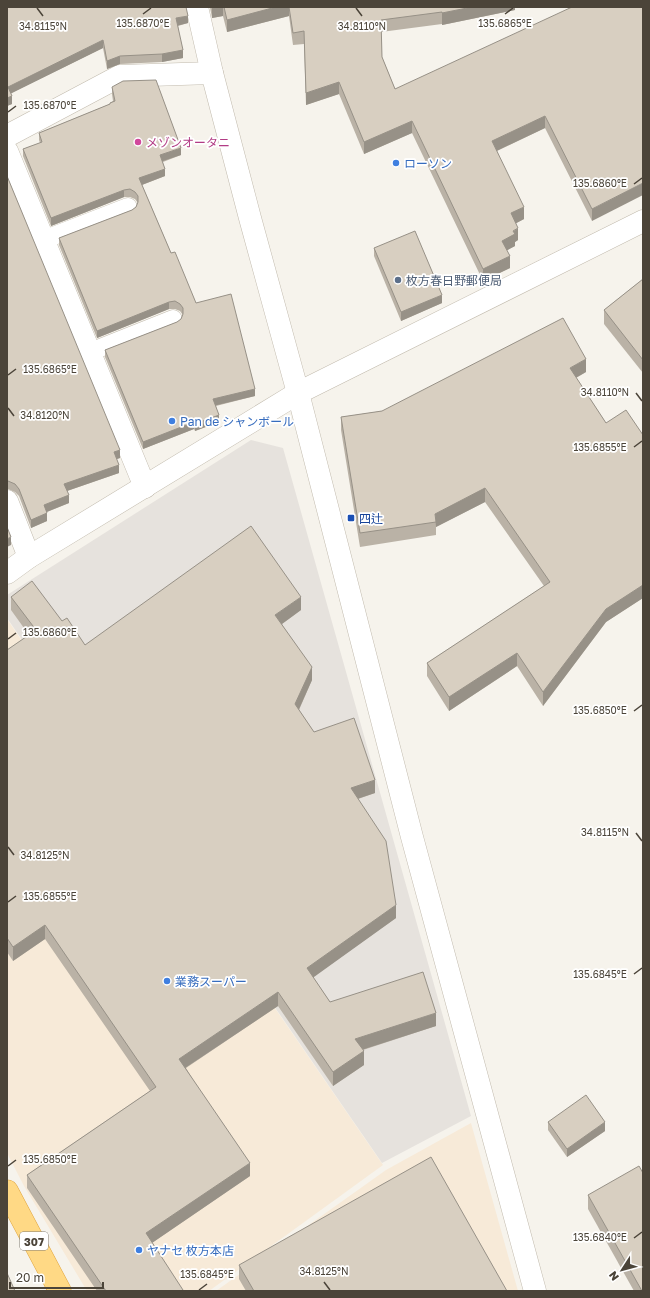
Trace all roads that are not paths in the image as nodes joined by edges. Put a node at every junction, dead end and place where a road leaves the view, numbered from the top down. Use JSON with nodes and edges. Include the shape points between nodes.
{"nodes":[{"id":1,"x":197,"y":7,"type":"edge"},
{"id":2,"x":212,"y":73,"type":"junction"},
{"id":3,"x":7,"y":136,"type":"edge"},
{"id":4,"x":7,"y":151,"type":"edge"},
{"id":5,"x":128,"y":207,"type":"dead end"},
{"id":6,"x":643,"y":221,"type":"edge"},
{"id":7,"x":43,"y":240,"type":"junction"},
{"id":8,"x":172,"y":319,"type":"dead end"},
{"id":9,"x":90,"y":352,"type":"junction"},
{"id":10,"x":298,"y":393,"type":"junction"},
{"id":11,"x":145,"y":487,"type":"junction"},
{"id":12,"x":7,"y":501,"type":"edge"},
{"id":13,"x":29,"y":557,"type":"junction"},
{"id":14,"x":7,"y":573,"type":"edge"},
{"id":15,"x":7,"y":1191,"type":"edge"},
{"id":16,"x":12,"y":1213,"type":"edge"},
{"id":17,"x":60,"y":1291,"type":"edge"},
{"id":18,"x":535,"y":1291,"type":"edge"}],
"edges":[{"from":1,"to":2,"type":"street"},
{"from":2,"to":3,"type":"street","via":[[120,76]]},
{"from":2,"to":10,"type":"street"},
{"from":4,"to":7,"type":"street"},
{"from":5,"to":7,"type":"lane"},
{"from":6,"to":10,"type":"street"},
{"from":7,"to":9,"type":"street"},
{"from":8,"to":9,"type":"lane"},
{"from":9,"to":11,"type":"street"},
{"from":10,"to":11,"type":"street"},
{"from":10,"to":18,"type":"street","via":[[412,837]]},
{"from":11,"to":13,"type":"street"},
{"from":12,"to":13,"type":"street"},
{"from":13,"to":14,"type":"street"},
{"from":15,"to":16,"type":"highway","number":"307"},
{"from":16,"to":17,"type":"highway","number":"307"}]}
